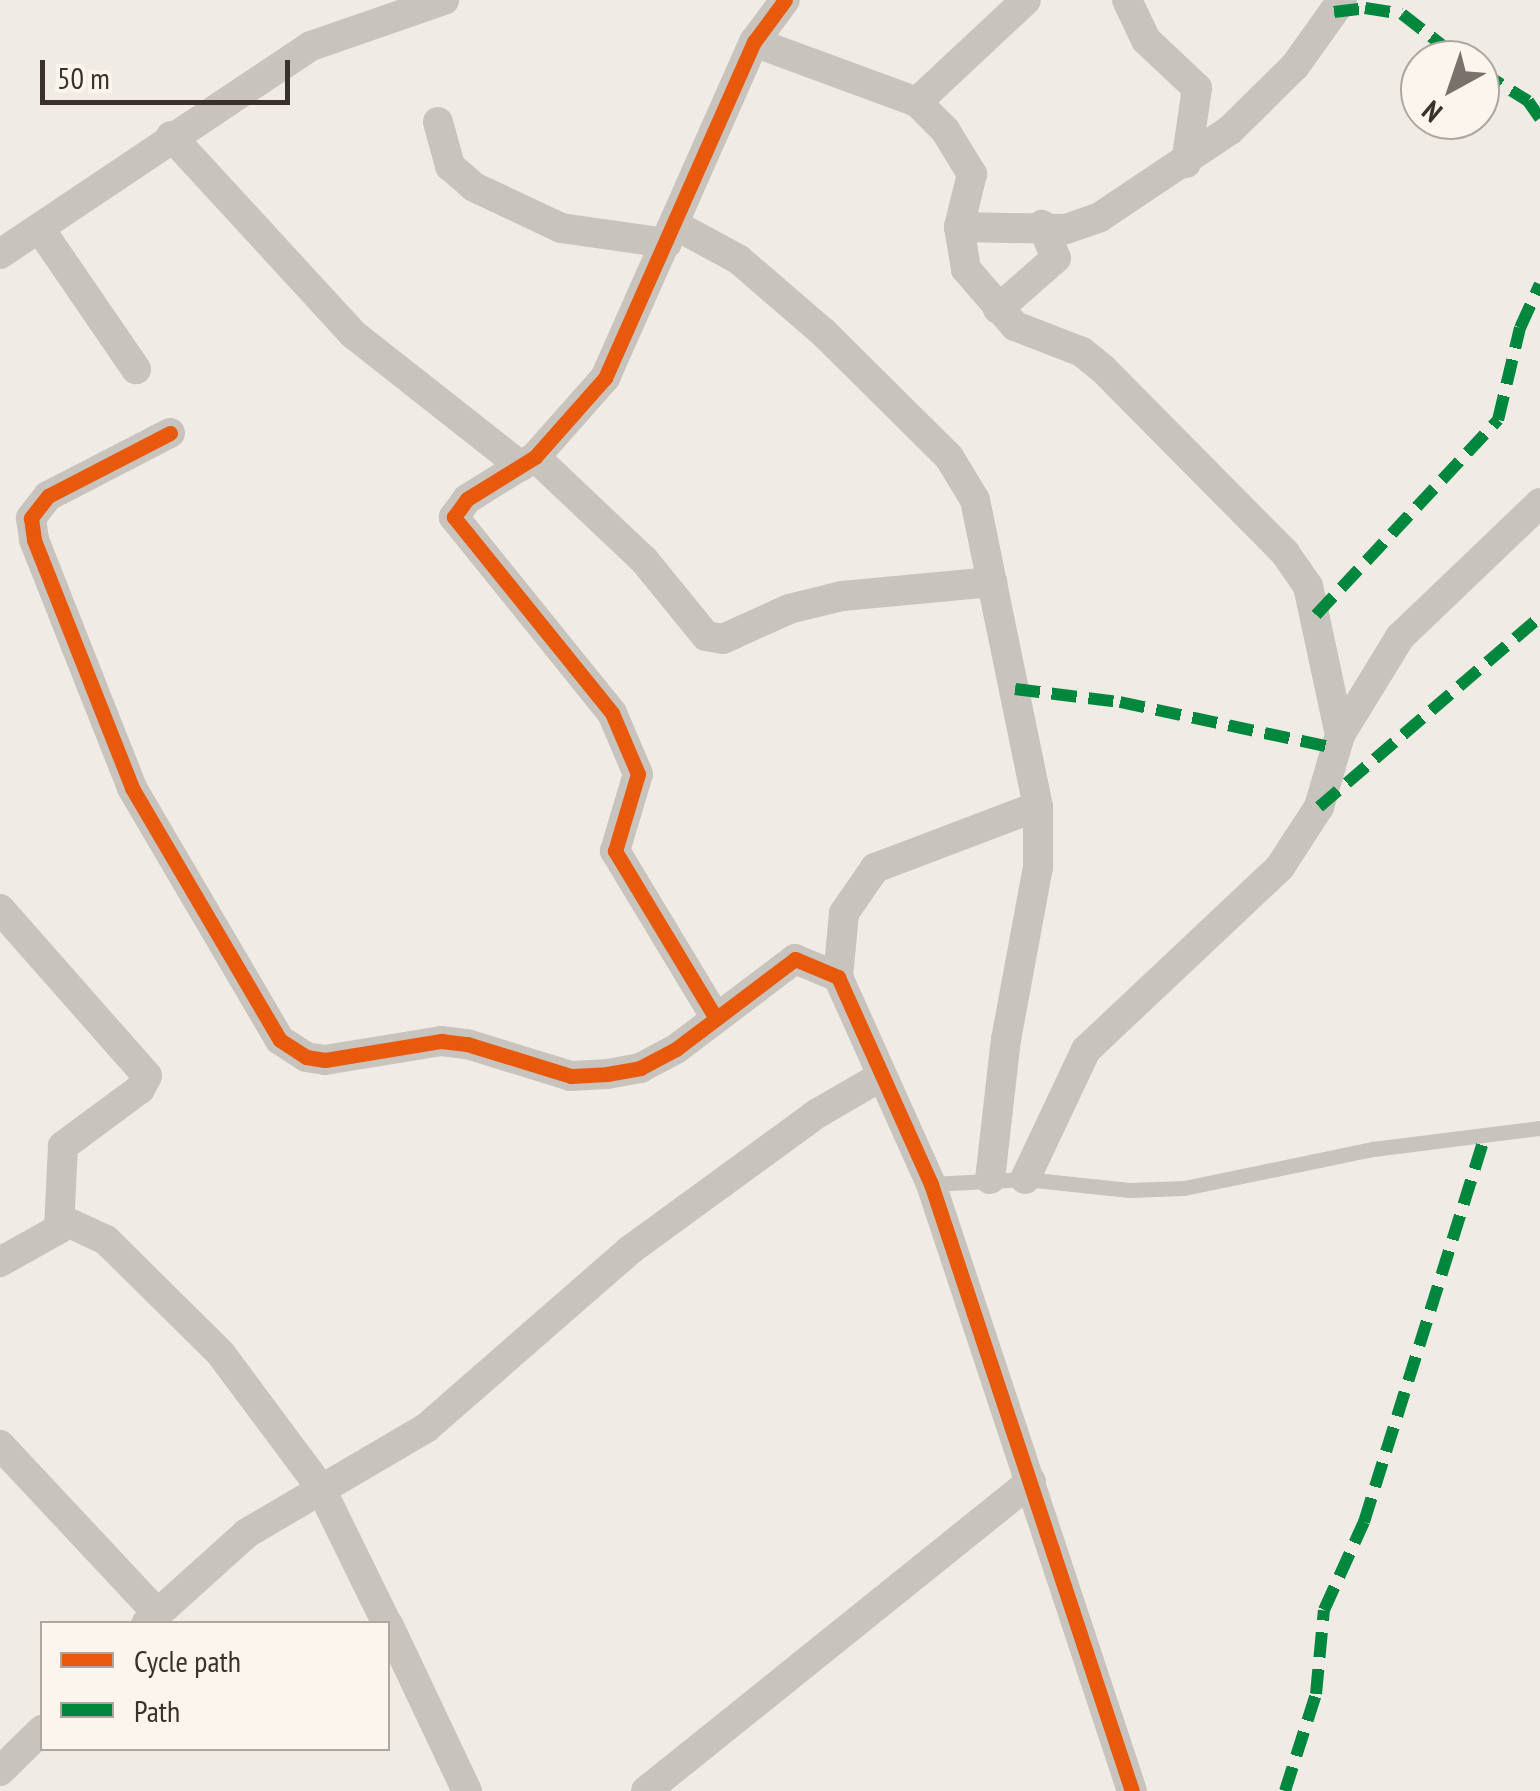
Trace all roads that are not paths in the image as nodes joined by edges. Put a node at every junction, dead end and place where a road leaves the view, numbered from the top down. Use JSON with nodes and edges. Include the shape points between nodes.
{"nodes":[{"id":1,"x":444,"y":0,"type":"edge"},
{"id":2,"x":785,"y":0,"type":"edge"},
{"id":3,"x":1026,"y":0,"type":"edge"},
{"id":4,"x":1127,"y":0,"type":"edge"},
{"id":5,"x":1342,"y":0,"type":"edge"},
{"id":6,"x":754,"y":42,"type":"junction"},
{"id":7,"x":917,"y":102,"type":"junction"},
{"id":8,"x":438,"y":122,"type":"dead end"},
{"id":9,"x":171,"y":136,"type":"junction"},
{"id":10,"x":1186,"y":162,"type":"junction"},
{"id":11,"x":1042,"y":226,"type":"junction"},
{"id":12,"x":959,"y":227,"type":"junction"},
{"id":13,"x":40,"y":228,"type":"junction"},
{"id":14,"x":671,"y":234,"type":"junction"},
{"id":15,"x":2,"y":245,"type":"edge"},
{"id":16,"x":998,"y":308,"type":"junction"},
{"id":17,"x":136,"y":369,"type":"dead end"},
{"id":18,"x":170,"y":433,"type":"dead end"},
{"id":19,"x":528,"y":461,"type":"junction"},
{"id":20,"x":1540,"y":503,"type":"edge"},
{"id":21,"x":992,"y":582,"type":"junction"},
{"id":22,"x":1340,"y":735,"type":"junction"},
{"id":23,"x":1038,"y":806,"type":"junction"},
{"id":24,"x":0,"y":909,"type":"edge"},
{"id":25,"x":838,"y":977,"type":"junction"},
{"id":26,"x":714,"y":1015,"type":"junction"},
{"id":27,"x":880,"y":1077,"type":"junction"},
{"id":28,"x":1540,"y":1128,"type":"edge"},
{"id":29,"x":990,"y":1179,"type":"junction"},
{"id":30,"x":1025,"y":1179,"type":"junction"},
{"id":31,"x":930,"y":1184,"type":"junction"},
{"id":32,"x":63,"y":1220,"type":"junction"},
{"id":33,"x":0,"y":1262,"type":"edge"},
{"id":34,"x":0,"y":1445,"type":"edge"},
{"id":35,"x":1031,"y":1480,"type":"junction"},
{"id":36,"x":320,"y":1487,"type":"junction"},
{"id":37,"x":152,"y":1618,"type":"edge"},
{"id":38,"x":387,"y":1621,"type":"edge"},
{"id":39,"x":390,"y":1628,"type":"edge"},
{"id":40,"x":40,"y":1732,"type":"edge"},
{"id":41,"x":0,"y":1771,"type":"edge"},
{"id":42,"x":467,"y":1791,"type":"edge"},
{"id":43,"x":646,"y":1791,"type":"edge"},
{"id":44,"x":1132,"y":1791,"type":"edge"}],
"edges":[{"from":1,"to":9,"type":"street","via":[[311,46]]},
{"from":2,"to":6,"type":"street"},
{"from":3,"to":7,"type":"street"},
{"from":4,"to":10,"type":"street","via":[[1146,40],[1197,88]]},
{"from":5,"to":10,"type":"street","via":[[1262,100]]},
{"from":6,"to":7,"type":"street"},
{"from":6,"to":14,"type":"street"},
{"from":7,"to":12,"type":"street","via":[[964,152],[972,174]]},
{"from":8,"to":14,"type":"street","via":[[450,166],[474,187],[561,228]]},
{"from":9,"to":13,"type":"street"},
{"from":9,"to":19,"type":"street","via":[[340,322]]},
{"from":10,"to":11,"type":"street","via":[[1084,224]]},
{"from":11,"to":12,"type":"street"},
{"from":11,"to":16,"type":"street","via":[[1056,258]]},
{"from":12,"to":16,"type":"street","via":[[966,270]]},
{"from":13,"to":15,"type":"street"},
{"from":13,"to":17,"type":"street"},
{"from":14,"to":19,"type":"street","via":[[605,378]]},
{"from":14,"to":21,"type":"street","via":[[738,259],[949,457],[975,500]]},
{"from":16,"to":22,"type":"street","via":[[1032,338],[1082,352],[1104,369],[1285,553],[1308,586]]},
{"from":18,"to":26,"type":"street","via":[[48,496],[31,518],[34,540],[132,788],[280,1040],[306,1058],[325,1060],[441,1041],[468,1044],[571,1076],[640,1068]]},
{"from":19,"to":21,"type":"street","via":[[595,509],[715,639],[789,608],[842,596]]},
{"from":19,"to":26,"type":"street","via":[[458,506],[456,528],[612,713],[638,774],[614,851]]},
{"from":20,"to":22,"type":"street","via":[[1422,610]]},
{"from":21,"to":23,"type":"street"},
{"from":22,"to":30,"type":"street","via":[[1318,807],[1280,867],[1086,1050]]},
{"from":23,"to":25,"type":"street","via":[[875,868],[844,914]]},
{"from":23,"to":29,"type":"street","via":[[1038,867],[1006,1039]]},
{"from":24,"to":32,"type":"street","via":[[145,1067],[140,1089],[64,1146]]},
{"from":25,"to":26,"type":"street","via":[[795,960]]},
{"from":25,"to":27,"type":"street"},
{"from":27,"to":31,"type":"street"},
{"from":27,"to":36,"type":"street","via":[[818,1113],[630,1250],[426,1428]]},
{"from":28,"to":30,"type":"lane","via":[[1373,1149],[1184,1188],[1129,1190]]},
{"from":29,"to":30,"type":"lane"},
{"from":29,"to":31,"type":"lane"},
{"from":31,"to":35,"type":"street"},
{"from":32,"to":33,"type":"street","via":[[52,1237]]},
{"from":32,"to":36,"type":"street","via":[[106,1240],[184,1314]]},
{"from":34,"to":37,"type":"street"},
{"from":35,"to":43,"type":"street"},
{"from":35,"to":44,"type":"street"},
{"from":36,"to":37,"type":"street","via":[[248,1533]]},
{"from":36,"to":38,"type":"street"},
{"from":39,"to":42,"type":"street"},
{"from":40,"to":41,"type":"street"}]}
